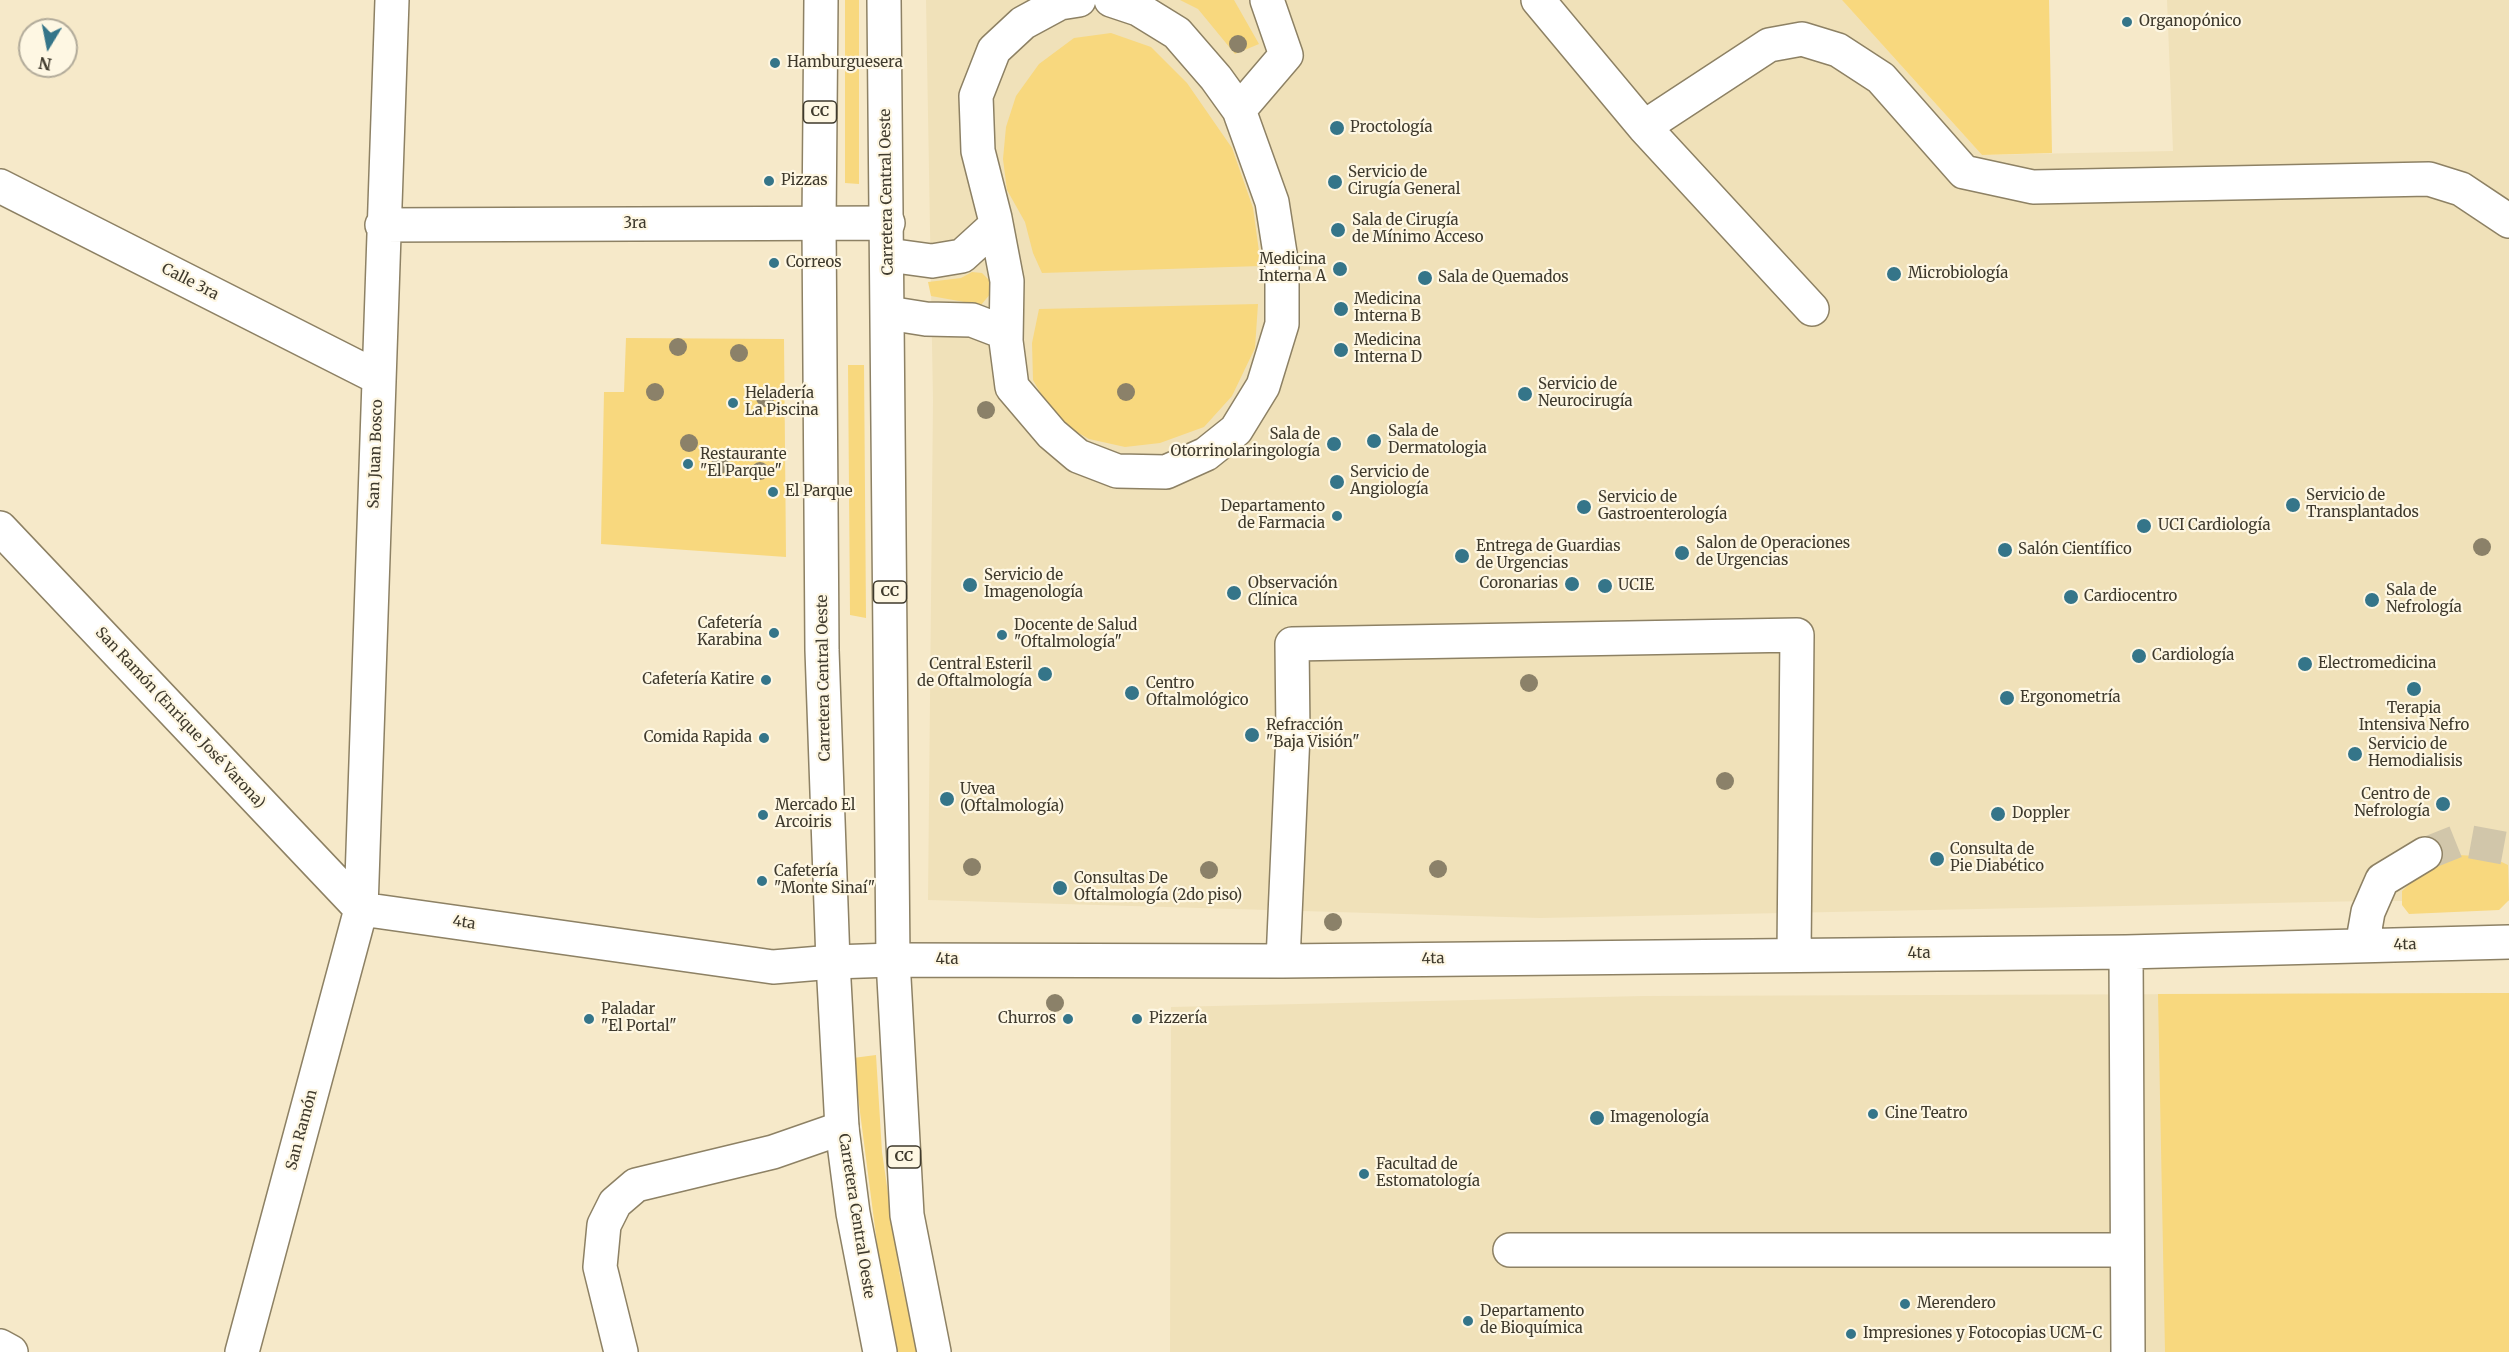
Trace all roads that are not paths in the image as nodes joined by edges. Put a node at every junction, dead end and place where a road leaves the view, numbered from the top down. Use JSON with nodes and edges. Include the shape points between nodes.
{"nodes":[{"id":1,"x":392,"y":0,"type":"edge"},
{"id":2,"x":821,"y":0,"type":"edge"},
{"id":3,"x":884,"y":0,"type":"edge"},
{"id":4,"x":1079,"y":0,"type":"edge"},
{"id":5,"x":1111,"y":0,"type":"edge"},
{"id":6,"x":1267,"y":0,"type":"edge"},
{"id":7,"x":1538,"y":0,"type":"edge"},
{"id":8,"x":1239,"y":110,"type":"junction"},
{"id":9,"x":1644,"y":127,"type":"junction"},
{"id":10,"x":0,"y":186,"type":"edge"},
{"id":11,"x":2509,"y":220,"type":"edge"},
{"id":12,"x":819,"y":224,"type":"junction"},
{"id":13,"x":382,"y":225,"type":"junction"},
{"id":14,"x":996,"y":225,"type":"junction"},
{"id":15,"x":888,"y":239,"type":"junction"},
{"id":16,"x":1812,"y":309,"type":"dead end"},
{"id":17,"x":888,"y":313,"type":"junction"},
{"id":18,"x":1006,"y":333,"type":"junction"},
{"id":19,"x":379,"y":378,"type":"junction"},
{"id":20,"x":0,"y":528,"type":"edge"},
{"id":21,"x":2425,"y":854,"type":"tunnel mouth"},
{"id":22,"x":361,"y":909,"type":"junction"},
{"id":23,"x":2509,"y":942,"type":"edge"},
{"id":24,"x":2362,"y":946,"type":"junction"},
{"id":25,"x":2126,"y":952,"type":"junction"},
{"id":26,"x":1794,"y":955,"type":"junction"},
{"id":27,"x":893,"y":960,"type":"junction"},
{"id":28,"x":1283,"y":961,"type":"junction"},
{"id":29,"x":833,"y":962,"type":"junction"},
{"id":30,"x":842,"y":1128,"type":"junction"},
{"id":31,"x":1510,"y":1250,"type":"dead end"},
{"id":32,"x":2127,"y":1250,"type":"junction"},
{"id":33,"x":0,"y":1346,"type":"edge"},
{"id":34,"x":11,"y":1352,"type":"edge"},
{"id":35,"x":243,"y":1352,"type":"edge"},
{"id":36,"x":621,"y":1352,"type":"edge"},
{"id":37,"x":880,"y":1352,"type":"edge"},
{"id":38,"x":934,"y":1352,"type":"edge"},
{"id":39,"x":2128,"y":1352,"type":"edge"}],
"edges":[{"from":1,"to":13,"type":"street","name":"San Juan Bosco"},
{"from":2,"to":12,"type":"street","name":"Carretera Central Oeste","number":"CC"},
{"from":3,"to":15,"type":"street","name":"Carretera Central Oeste","number":"CC"},
{"from":4,"to":14,"type":"street","via":[[1060,3],[1023,23],[994,50],[976,96],[978,152]]},
{"from":5,"to":8,"type":"street","via":[[1137,9],[1176,33]]},
{"from":6,"to":8,"type":"street","via":[[1286,55]]},
{"from":7,"to":9,"type":"street"},
{"from":8,"to":18,"type":"street","via":[[1272,202],[1282,266],[1282,324],[1263,386],[1236,430],[1206,454],[1166,472],[1117,471],[1078,456],[1052,434],[1012,387]]},
{"from":9,"to":11,"type":"street","via":[[1769,45],[1802,39],[1838,50],[1881,78],[1964,172],[2033,187],[2429,179],[2461,189]]},
{"from":9,"to":16,"type":"street"},
{"from":10,"to":19,"type":"street","name":"Calle 3ra"},
{"from":12,"to":13,"type":"street","name":"3ra"},
{"from":12,"to":15,"type":"street","name":"3ra"},
{"from":12,"to":29,"type":"street","name":"Carretera Central Oeste","number":"CC","via":[[822,650]]},
{"from":13,"to":19,"type":"street","name":"San Juan Bosco"},
{"from":14,"to":15,"type":"street","name":"3ra","via":[[962,255],[932,261]]},
{"from":14,"to":18,"type":"street","via":[[1007,280]]},
{"from":15,"to":17,"type":"street","name":"Carretera Central Oeste","number":"CC"},
{"from":17,"to":18,"type":"street","via":[[972,320]]},
{"from":17,"to":27,"type":"street","name":"Carretera Central Oeste","number":"CC"},
{"from":19,"to":22,"type":"street","name":"San Juan Bosco"},
{"from":20,"to":22,"type":"street","name":"San Ramón (Enrique José Varona)"},
{"from":21,"to":24,"type":"street","via":[[2382,880],[2368,912]]},
{"from":22,"to":29,"type":"street","name":"4ta","via":[[773,967]]},
{"from":22,"to":35,"type":"street","name":"San Ramón"},
{"from":23,"to":24,"type":"street","name":"4ta"},
{"from":24,"to":25,"type":"street","name":"4ta"},
{"from":25,"to":26,"type":"street","name":"4ta"},
{"from":25,"to":32,"type":"street"},
{"from":26,"to":28,"type":"street","name":"4ta"},
{"from":26,"to":28,"type":"street","via":[[1797,635],[1292,644]]},
{"from":27,"to":28,"type":"street","name":"4ta"},
{"from":27,"to":29,"type":"street","name":"4ta"},
{"from":27,"to":38,"type":"street","name":"Carretera Central Oeste","number":"CC","via":[[907,1215]]},
{"from":29,"to":30,"type":"street","name":"Carretera Central Oeste","number":"CC"},
{"from":30,"to":36,"type":"street","via":[[773,1152],[636,1185],[615,1203],[604,1225],[600,1267]]},
{"from":30,"to":37,"type":"street","name":"Carretera Central Oeste","number":"CC","via":[[853,1213]]},
{"from":31,"to":32,"type":"street"},
{"from":32,"to":39,"type":"street"},
{"from":33,"to":34,"type":"street"}]}
